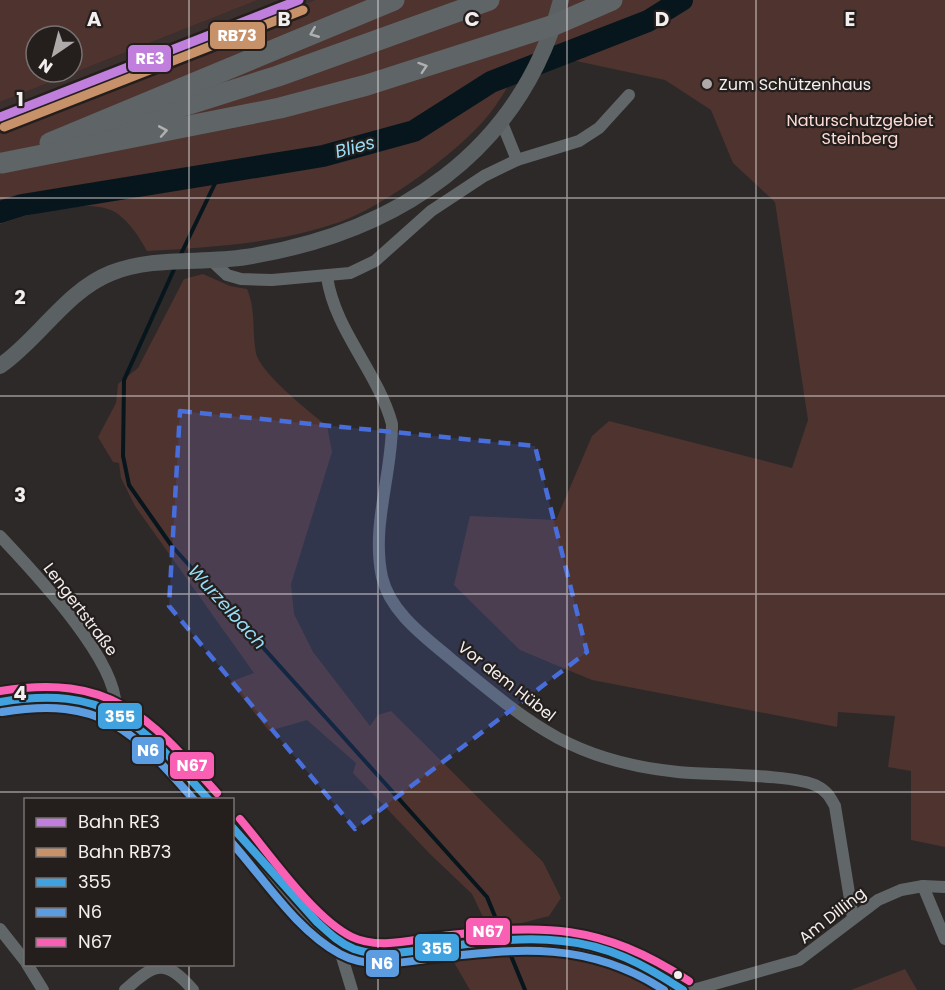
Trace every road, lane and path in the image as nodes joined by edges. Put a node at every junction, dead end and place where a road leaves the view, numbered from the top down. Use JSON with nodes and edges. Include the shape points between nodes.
{"nodes":[{"id":1,"x":394,"y":0,"type":"edge"},
{"id":2,"x":489,"y":0,"type":"edge"},
{"id":3,"x":561,"y":0,"type":"edge"},
{"id":4,"x":612,"y":0,"type":"edge"},
{"id":5,"x":554,"y":25,"type":"junction"},
{"id":6,"x":629,"y":95,"type":"dead end"},
{"id":7,"x":502,"y":123,"type":"junction"},
{"id":8,"x":517,"y":160,"type":"junction"},
{"id":9,"x":1,"y":163,"type":"edge"},
{"id":10,"x":211,"y":260,"type":"junction"},
{"id":11,"x":327,"y":277,"type":"junction"},
{"id":12,"x":0,"y":366,"type":"edge"},
{"id":13,"x":0,"y":536,"type":"edge"},
{"id":14,"x":0,"y":702,"type":"edge"},
{"id":15,"x":116,"y":711,"type":"junction"},
{"id":16,"x":207,"y":798,"type":"edge"},
{"id":17,"x":234,"y":828,"type":"edge"},
{"id":18,"x":923,"y":886,"type":"junction"},
{"id":19,"x":945,"y":887,"type":"edge"},
{"id":20,"x":853,"y":918,"type":"junction"},
{"id":21,"x":0,"y":929,"type":"edge"},
{"id":22,"x":945,"y":939,"type":"edge"},
{"id":23,"x":346,"y":945,"type":"junction"},
{"id":24,"x":24,"y":960,"type":"edge"},
{"id":25,"x":28,"y":966,"type":"edge"},
{"id":26,"x":173,"y":967,"type":"edge"},
{"id":27,"x":43,"y":990,"type":"edge"},
{"id":28,"x":125,"y":990,"type":"edge"},
{"id":29,"x":193,"y":990,"type":"edge"},
{"id":30,"x":352,"y":990,"type":"edge"},
{"id":31,"x":683,"y":990,"type":"edge"},
{"id":32,"x":693,"y":990,"type":"edge"}],
"edges":[{"from":1,"to":9,"type":"highway","one_way":true},
{"from":2,"to":9,"type":"highway","via":[[278,76]]},
{"from":3,"to":5,"type":"main road"},
{"from":4,"to":5,"type":"highway"},
{"from":5,"to":7,"type":"main road","via":[[518,100]]},
{"from":9,"to":5,"type":"highway","one_way":true,"via":[[280,108],[367,85]]},
{"from":6,"to":8,"type":"street","via":[[599,128],[579,141]]},
{"from":7,"to":8,"type":"street"},
{"from":7,"to":10,"type":"main road","via":[[443,177],[370,221],[309,244]]},
{"from":8,"to":11,"type":"street","via":[[457,192],[375,261],[350,273]]},
{"from":10,"to":11,"type":"street","via":[[227,275],[241,279]]},
{"from":10,"to":12,"type":"main road","via":[[155,262],[90,283],[29,344]]},
{"from":11,"to":20,"type":"street","name":"Vor dem Hübel","via":[[347,333],[388,407],[393,424],[378,557],[383,580],[405,617],[504,703],[544,732],[575,748],[631,766],[786,780],[814,785],[827,792],[835,806]]},
{"from":13,"to":15,"type":"street","name":"Lengertstraße","via":[[55,598],[102,662],[116,690]]},
{"from":14,"to":15,"type":"main road","via":[[46,694],[96,702]]},
{"from":15,"to":16,"type":"main road","via":[[176,763]]},
{"from":17,"to":23,"type":"main road","via":[[330,934]]},
{"from":18,"to":19,"type":"street","name":"Am Dilling"},
{"from":18,"to":20,"type":"street","name":"Am Dilling","via":[[878,900]]},
{"from":18,"to":22,"type":"street"},
{"from":20,"to":32,"type":"street","name":"Am Dilling","via":[[799,960]]},
{"from":21,"to":24,"type":"street"},
{"from":23,"to":30,"type":"street","via":[[342,957]]},
{"from":23,"to":31,"type":"main road","via":[[380,953],[518,939],[593,944],[635,960]]},
{"from":25,"to":27,"type":"street"},
{"from":26,"to":28,"type":"street","via":[[153,968]]},
{"from":26,"to":29,"type":"street"}]}
